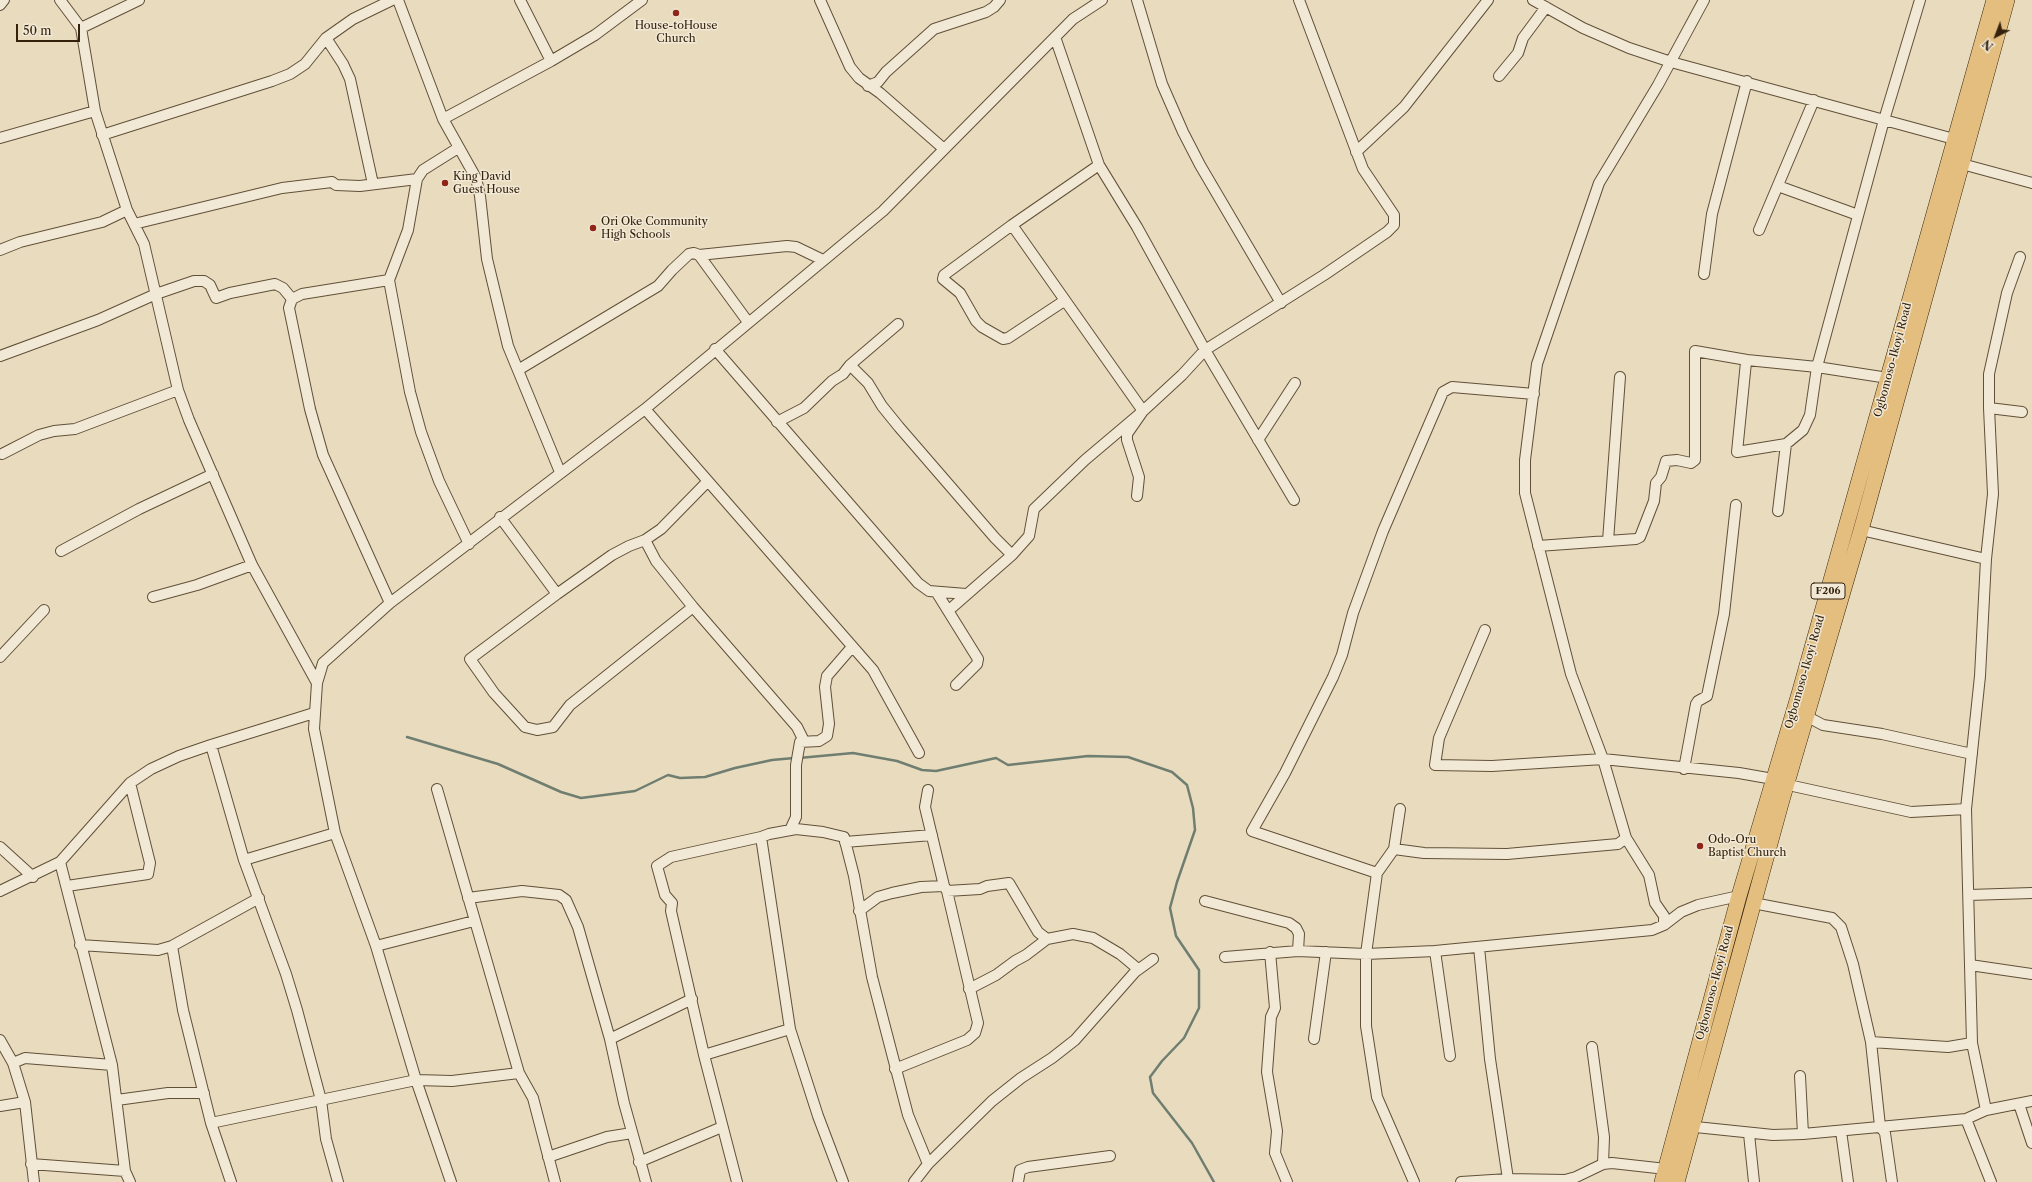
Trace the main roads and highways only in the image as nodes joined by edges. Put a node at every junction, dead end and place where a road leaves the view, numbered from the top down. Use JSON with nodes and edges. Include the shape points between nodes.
{"nodes":[{"id":1,"x":1994,"y":0,"type":"edge"},
{"id":2,"x":2007,"y":0,"type":"edge"},
{"id":3,"x":1994,"y":24,"type":"junction"},
{"id":4,"x":1780,"y":780,"type":"junction"},
{"id":5,"x":1664,"y":1175,"type":"edge"},
{"id":6,"x":1678,"y":1182,"type":"edge"}],
"edges":[{"from":1,"to":3,"type":"main road","name":"Ogbomoso-Ikoyi Road","number":"F206"},
{"from":2,"to":3,"type":"main road","name":"Ogbomoso-Ikoyi Road","number":"F206"},
{"from":3,"to":4,"type":"main road","name":"Ogbomoso-Ikoyi Road","number":"F206","via":[[1954,139],[1799,694]]},
{"from":3,"to":4,"type":"main road","name":"Ogbomoso-Ikoyi Road","number":"F206","via":[[1962,164],[1861,530],[1806,716]]},
{"from":4,"to":5,"type":"main road","name":"Ogbomoso-Ikoyi Road","number":"F206","via":[[1738,896]]},
{"from":4,"to":6,"type":"main road","name":"Ogbomoso-Ikoyi Road","number":"F206","via":[[1754,903]]}]}
